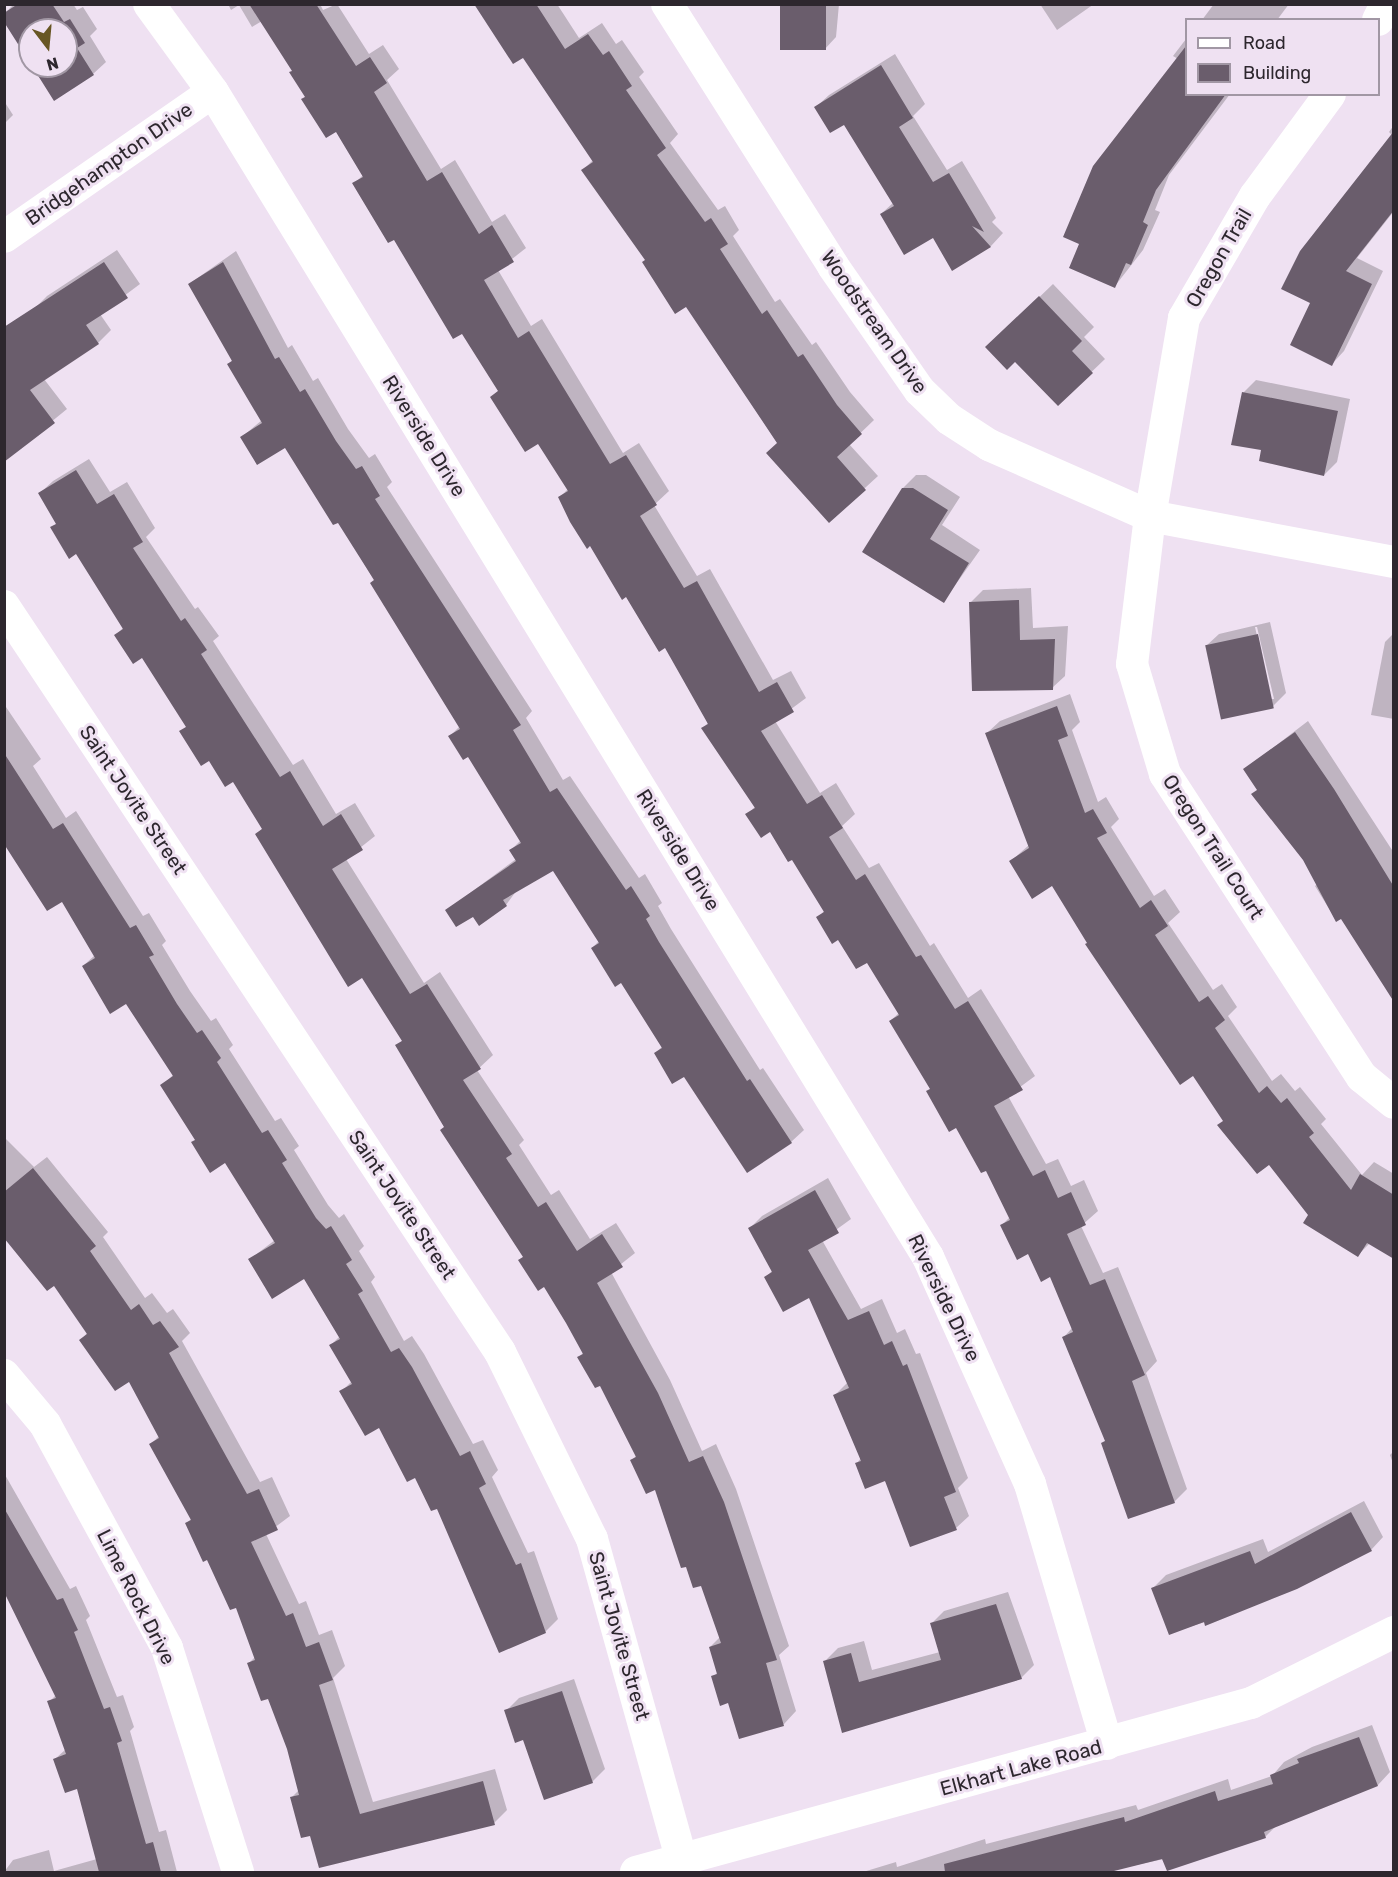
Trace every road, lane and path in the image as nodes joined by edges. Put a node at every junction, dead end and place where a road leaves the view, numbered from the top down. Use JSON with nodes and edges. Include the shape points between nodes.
{"nodes":[{"id":1,"x":149,"y":4,"type":"edge"},
{"id":2,"x":667,"y":4,"type":"edge"},
{"id":3,"x":1386,"y":4,"type":"edge"},
{"id":4,"x":1379,"y":18,"type":"edge"},
{"id":5,"x":213,"y":92,"type":"junction"},
{"id":6,"x":1329,"y":96,"type":"edge"},
{"id":7,"x":4,"y":237,"type":"edge"},
{"id":8,"x":1150,"y":516,"type":"junction"},
{"id":9,"x":1394,"y":561,"type":"edge"},
{"id":10,"x":4,"y":606,"type":"edge"},
{"id":11,"x":1394,"y":1103,"type":"edge"},
{"id":12,"x":4,"y":1375,"type":"edge"},
{"id":13,"x":1394,"y":1632,"type":"edge"},
{"id":14,"x":1107,"y":1744,"type":"junction"},
{"id":15,"x":682,"y":1861,"type":"junction"},
{"id":16,"x":238,"y":1872,"type":"edge"},
{"id":17,"x":636,"y":1872,"type":"edge"}],
"edges":[{"from":1,"to":5,"type":"street","name":"Riverside Drive"},
{"from":2,"to":8,"type":"street","name":"Woodstream Drive","via":[[833,266],[920,391],[949,418],[989,446]]},
{"from":3,"to":4,"type":"street"},
{"from":5,"to":7,"type":"street","name":"Bridgehampton Drive"},
{"from":5,"to":14,"type":"street","name":"Riverside Drive","via":[[928,1257],[1030,1484]]},
{"from":6,"to":8,"type":"street","name":"Oregon Trail","via":[[1255,196],[1184,318]]},
{"from":8,"to":9,"type":"street","name":"Woodstream Drive"},
{"from":8,"to":11,"type":"street","name":"Oregon Trail Court","via":[[1132,664],[1165,774],[1362,1077]]},
{"from":10,"to":15,"type":"street","name":"Saint Jovite Street","via":[[500,1352],[592,1539]]},
{"from":12,"to":16,"type":"street","name":"Lime Rock Drive","via":[[45,1425],[167,1648]]},
{"from":13,"to":14,"type":"street","name":"Elkhart Lake Road","via":[[1251,1703]]},
{"from":14,"to":15,"type":"street","name":"Elkhart Lake Road"},
{"from":15,"to":17,"type":"street","name":"Elkhart Lake Road"}]}
